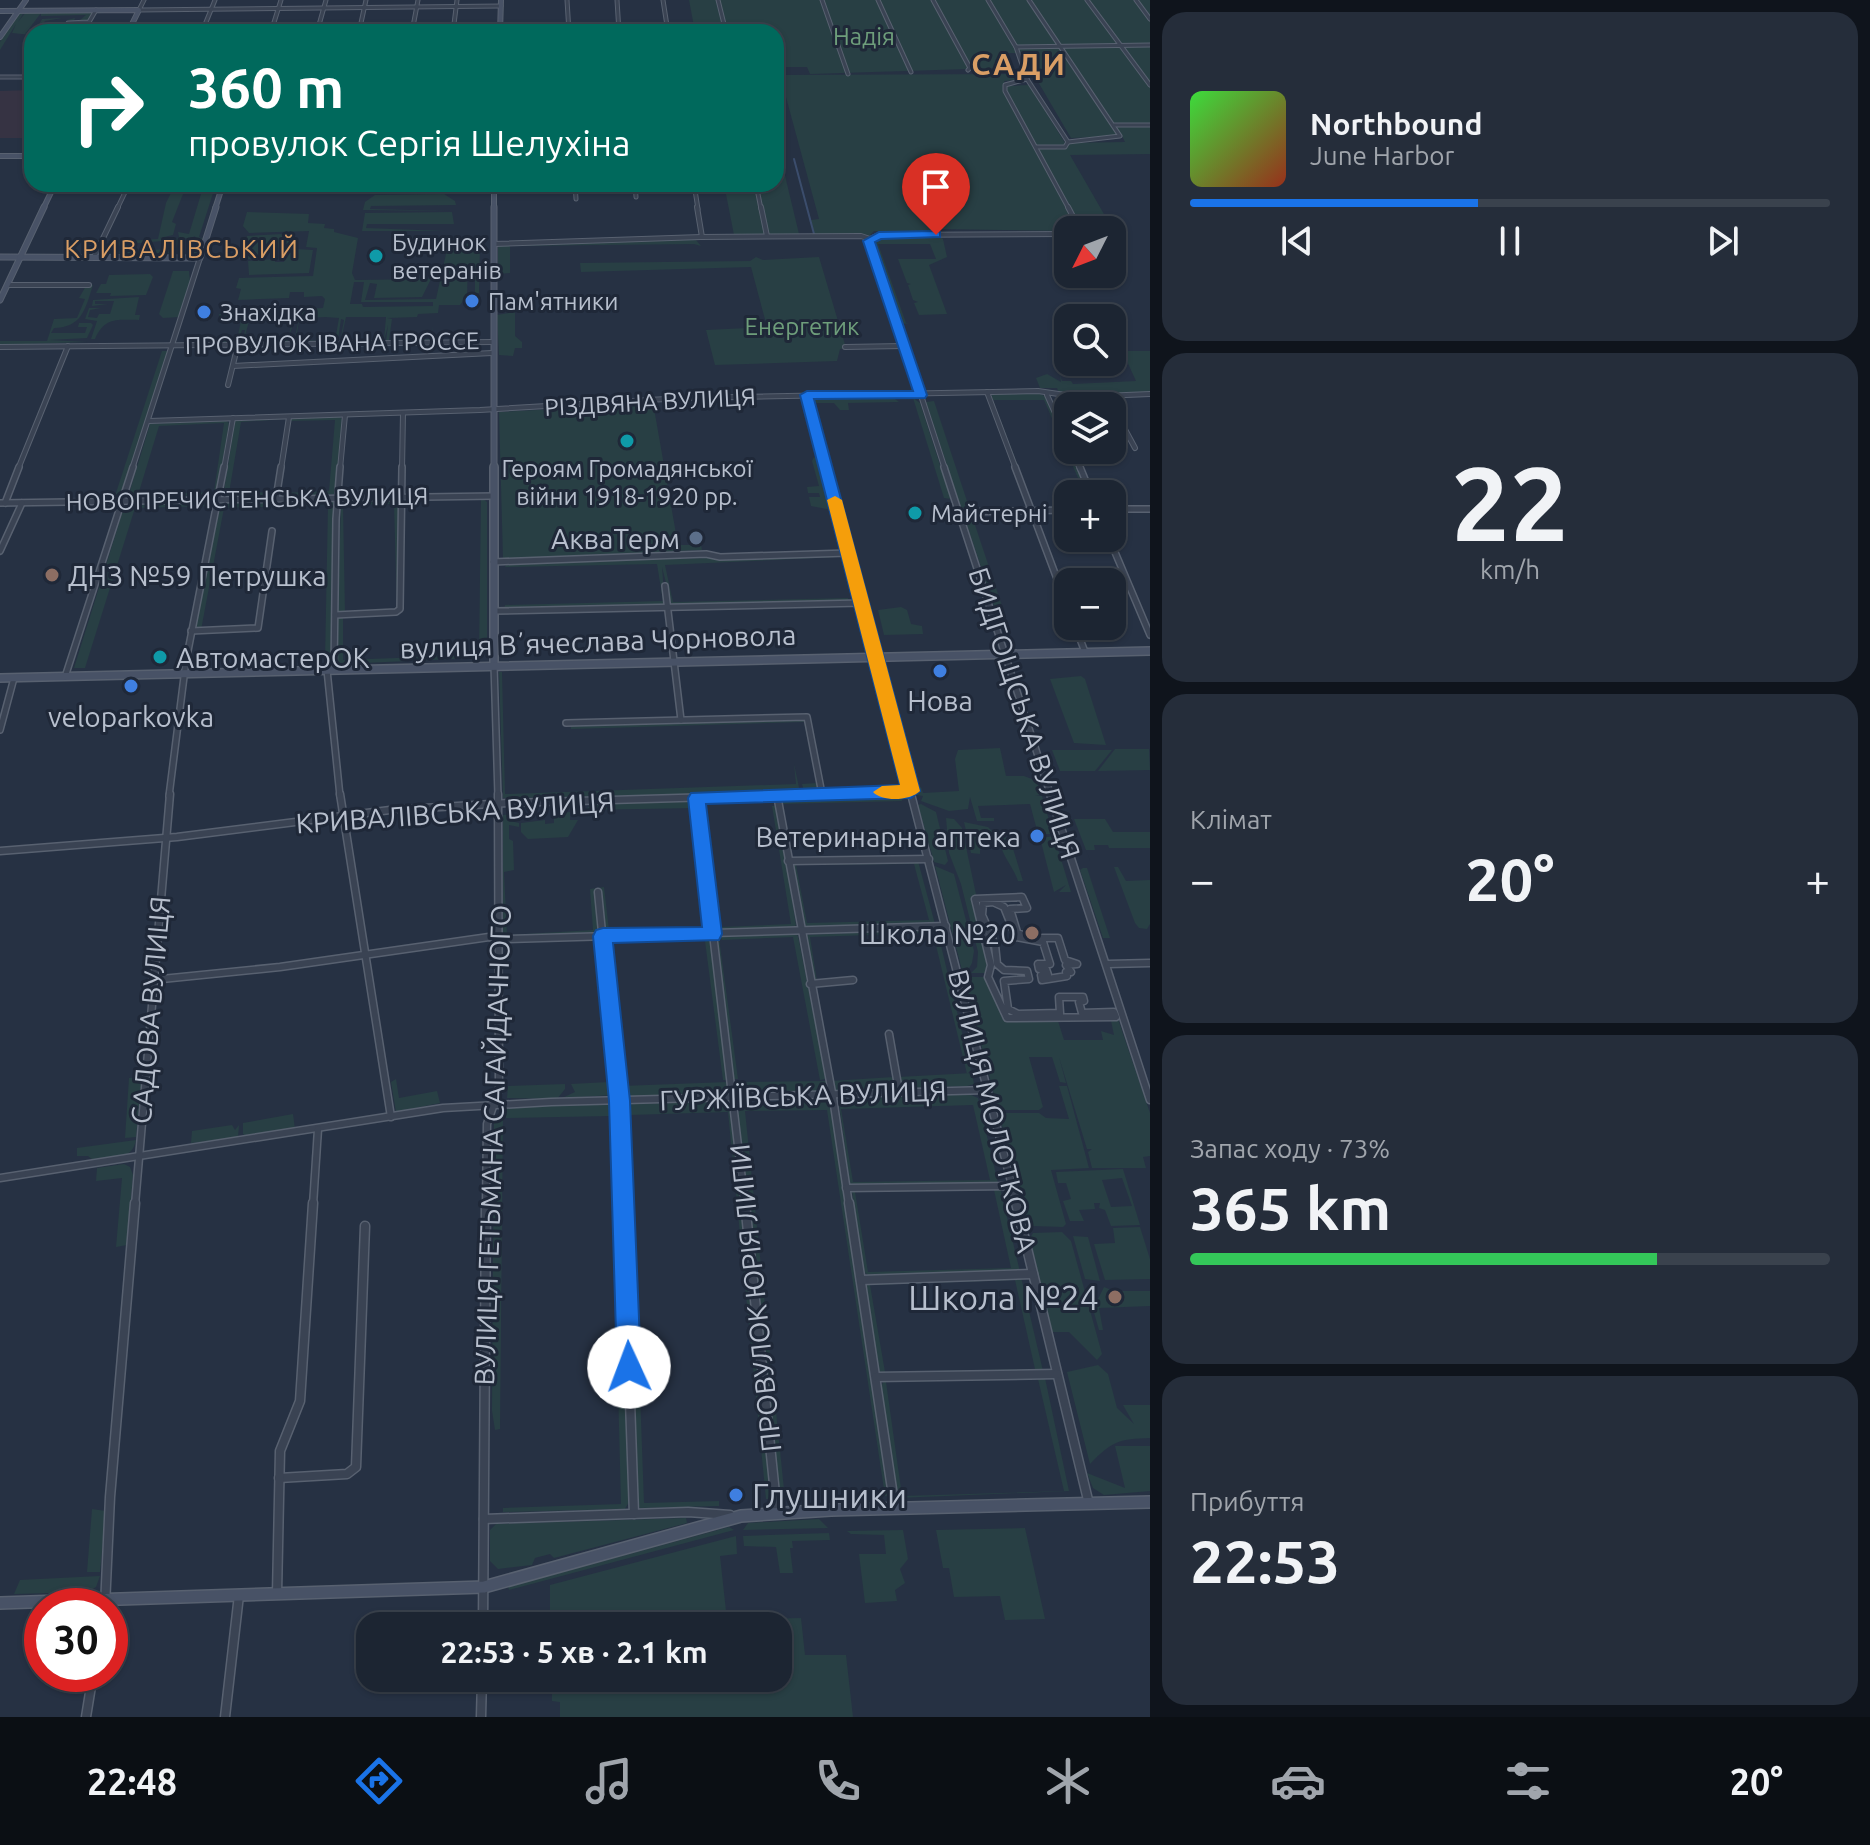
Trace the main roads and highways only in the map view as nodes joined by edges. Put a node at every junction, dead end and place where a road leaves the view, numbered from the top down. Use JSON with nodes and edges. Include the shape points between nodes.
{"nodes":[{"id":1,"x":26,"y":0,"type":"edge"},
{"id":2,"x":501,"y":3,"type":"edge"},
{"id":3,"x":0,"y":11,"type":"edge"},
{"id":4,"x":16,"y":11,"type":"junction"},
{"id":5,"x":132,"y":24,"type":"edge"},
{"id":6,"x":500,"y":24,"type":"edge"},
{"id":7,"x":0,"y":37,"type":"edge"},
{"id":8,"x":0,"y":156,"type":"edge"},
{"id":9,"x":24,"y":156,"type":"edge"},
{"id":10,"x":51,"y":192,"type":"edge"},
{"id":11,"x":221,"y":192,"type":"edge"},
{"id":12,"x":494,"y":192,"type":"edge"},
{"id":13,"x":0,"y":257,"type":"edge"},
{"id":14,"x":20,"y":257,"type":"junction"},
{"id":15,"x":6,"y":282,"type":"edge"},
{"id":16,"x":0,"y":300,"type":"edge"},
{"id":17,"x":1150,"y":651,"type":"edge"},
{"id":18,"x":494,"y":665,"type":"junction"},
{"id":19,"x":0,"y":678,"type":"edge"},
{"id":20,"x":1150,"y":1502,"type":"edge"},
{"id":21,"x":128,"y":1602,"type":"edge"},
{"id":22,"x":0,"y":1603,"type":"edge"},
{"id":23,"x":24,"y":1603,"type":"edge"}],
"edges":[{"from":1,"to":4,"type":"main road"},
{"from":2,"to":6,"type":"main road"},
{"from":3,"to":4,"type":"main road"},
{"from":4,"to":5,"type":"main road","via":[[139,10]]},
{"from":4,"to":7,"type":"main road"},
{"from":8,"to":9,"type":"main road"},
{"from":10,"to":14,"type":"main road"},
{"from":11,"to":14,"type":"main road","via":[[200,258]]},
{"from":12,"to":18,"type":"main road","name":"ВУЛИЦЯ ГЕТЬМАНА САГАЙДАЧНОГО"},
{"from":13,"to":14,"type":"main road"},
{"from":14,"to":15,"type":"main road"},
{"from":15,"to":16,"type":"main road"},
{"from":17,"to":18,"type":"main road","name":"вулиця Вʼячеслава Чорновола"},
{"from":18,"to":19,"type":"main road","name":"вулиця Вʼячеслава Чорновола"},
{"from":20,"to":21,"type":"main road","via":[[741,1516],[484,1587]]},
{"from":22,"to":23,"type":"main road"}]}
